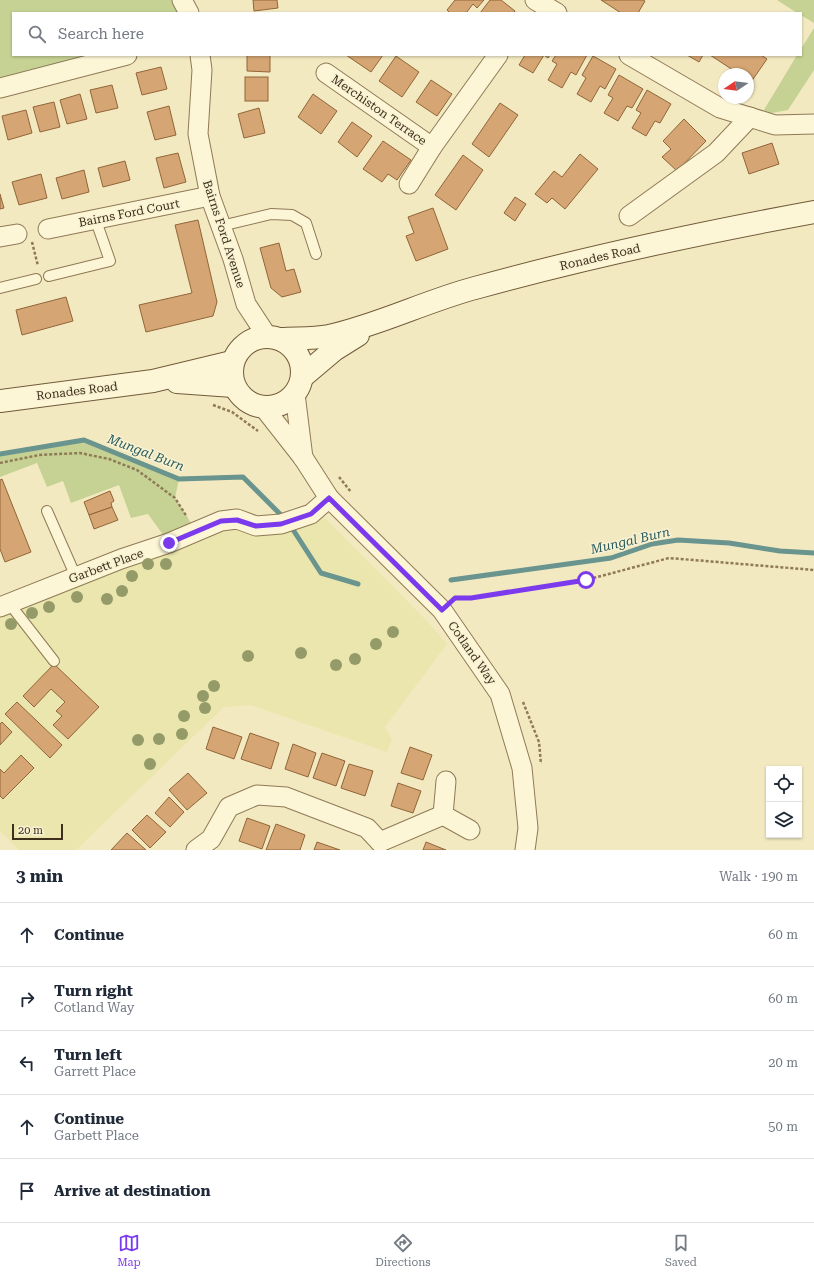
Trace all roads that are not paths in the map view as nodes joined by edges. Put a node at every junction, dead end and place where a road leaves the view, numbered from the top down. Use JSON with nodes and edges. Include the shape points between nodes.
{"nodes":[{"id":1,"x":182,"y":0,"type":"edge"},
{"id":2,"x":534,"y":5,"type":"edge"},
{"id":3,"x":188,"y":12,"type":"edge"},
{"id":4,"x":554,"y":12,"type":"edge"},
{"id":5,"x":123,"y":56,"type":"edge"},
{"id":6,"x":200,"y":56,"type":"edge"},
{"id":7,"x":497,"y":56,"type":"edge"},
{"id":8,"x":631,"y":56,"type":"edge"},
{"id":9,"x":326,"y":73,"type":"dead end"},
{"id":10,"x":0,"y":88,"type":"edge"},
{"id":11,"x":750,"y":117,"type":"junction"},
{"id":12,"x":814,"y":124,"type":"edge"},
{"id":13,"x":432,"y":147,"type":"junction"},
{"id":14,"x":410,"y":184,"type":"dead end"},
{"id":15,"x":210,"y":196,"type":"junction"},
{"id":16,"x":814,"y":212,"type":"edge"},
{"id":17,"x":629,"y":216,"type":"dead end"},
{"id":18,"x":96,"y":218,"type":"junction"},
{"id":19,"x":221,"y":226,"type":"junction"},
{"id":20,"x":48,"y":229,"type":"dead end"},
{"id":21,"x":316,"y":254,"type":"dead end"},
{"id":22,"x":38,"y":275,"type":"road end"},
{"id":23,"x":48,"y":276,"type":"dead end"},
{"id":24,"x":0,"y":288,"type":"edge"},
{"id":25,"x":391,"y":317,"type":"junction"},
{"id":26,"x":274,"y":338,"type":"junction"},
{"id":27,"x":232,"y":362,"type":"junction"},
{"id":28,"x":154,"y":381,"type":"junction"},
{"id":29,"x":234,"y":386,"type":"junction"},
{"id":30,"x":299,"y":386,"type":"junction"},
{"id":31,"x":0,"y":401,"type":"edge"},
{"id":32,"x":264,"y":408,"type":"junction"},
{"id":33,"x":304,"y":459,"type":"junction"},
{"id":34,"x":329,"y":498,"type":"junction"},
{"id":35,"x":47,"y":511,"type":"dead end"},
{"id":36,"x":76,"y":577,"type":"junction"},
{"id":37,"x":4,"y":605,"type":"edge"},
{"id":38,"x":54,"y":661,"type":"dead end"},
{"id":39,"x":446,"y":782,"type":"dead end"},
{"id":40,"x":443,"y":815,"type":"junction"},
{"id":41,"x":470,"y":830,"type":"dead end"},
{"id":42,"x":380,"y":846,"type":"edge"},
{"id":43,"x":196,"y":850,"type":"edge"},
{"id":44,"x":525,"y":850,"type":"edge"}],
"edges":[{"from":1,"to":3,"type":"street"},
{"from":2,"to":4,"type":"street"},
{"from":5,"to":10,"type":"street"},
{"from":6,"to":15,"type":"street","name":"Bairns Ford Avenue","via":[[202,70],[198,134]]},
{"from":7,"to":13,"type":"street","name":"Merchiston Terrace"},
{"from":8,"to":11,"type":"street","via":[[720,108]]},
{"from":9,"to":13,"type":"street","name":"Merchiston Terrace"},
{"from":11,"to":12,"type":"street","via":[[775,125]]},
{"from":11,"to":17,"type":"street","via":[[716,153]]},
{"from":13,"to":14,"type":"street","name":"Merchiston Terrace"},
{"from":15,"to":18,"type":"street","name":"Bairns Ford Court"},
{"from":15,"to":19,"type":"street","name":"Bairns Ford Avenue"},
{"from":16,"to":25,"type":"main road","name":"Ronades Road","via":[[740,225],[482,286],[430,301]]},
{"from":18,"to":20,"type":"street","name":"Bairns Ford Court"},
{"from":18,"to":23,"type":"lane","via":[[110,261]]},
{"from":19,"to":21,"type":"lane","via":[[271,214],[292,216],[306,223]]},
{"from":19,"to":26,"type":"street","name":"Bairns Ford Avenue","via":[[246,304]]},
{"from":22,"to":24,"type":"lane"},
{"from":25,"to":26,"type":"main road","name":"Ronades Road","via":[[329,336]]},
{"from":25,"to":30,"type":"main road","name":"Ronades Road","via":[[334,350]]},
{"from":26,"to":27,"type":"main road","via":[[251,340],[238,350]]},
{"from":26,"to":30,"type":"main road","via":[[294,348],[300,359]]},
{"from":27,"to":28,"type":"main road","name":"Ronades Road"},
{"from":27,"to":29,"type":"main road"},
{"from":28,"to":29,"type":"main road","name":"Ronades Road"},
{"from":28,"to":31,"type":"main road","name":"Ronades Road"},
{"from":29,"to":32,"type":"main road","via":[[241,397],[251,404]]},
{"from":30,"to":32,"type":"main road","via":[[281,405]]},
{"from":30,"to":33,"type":"street","name":"Cotland Way"},
{"from":32,"to":33,"type":"street","name":"Cotland Way"},
{"from":33,"to":34,"type":"street","name":"Cotland Way"},
{"from":34,"to":36,"type":"street","name":"Garbett Place","via":[[311,514],[281,524],[256,526],[237,520],[221,521]]},
{"from":34,"to":44,"type":"street","name":"Cotland Way","via":[[442,610],[500,694],[522,768],[528,828]]},
{"from":35,"to":36,"type":"lane"},
{"from":36,"to":37,"type":"street","name":"Garbett Place"},
{"from":37,"to":38,"type":"lane"},
{"from":39,"to":40,"type":"street"},
{"from":40,"to":41,"type":"street"},
{"from":40,"to":42,"type":"street"},
{"from":42,"to":43,"type":"street","via":[[367,828],[286,797],[257,795],[229,807],[211,839]]}]}
